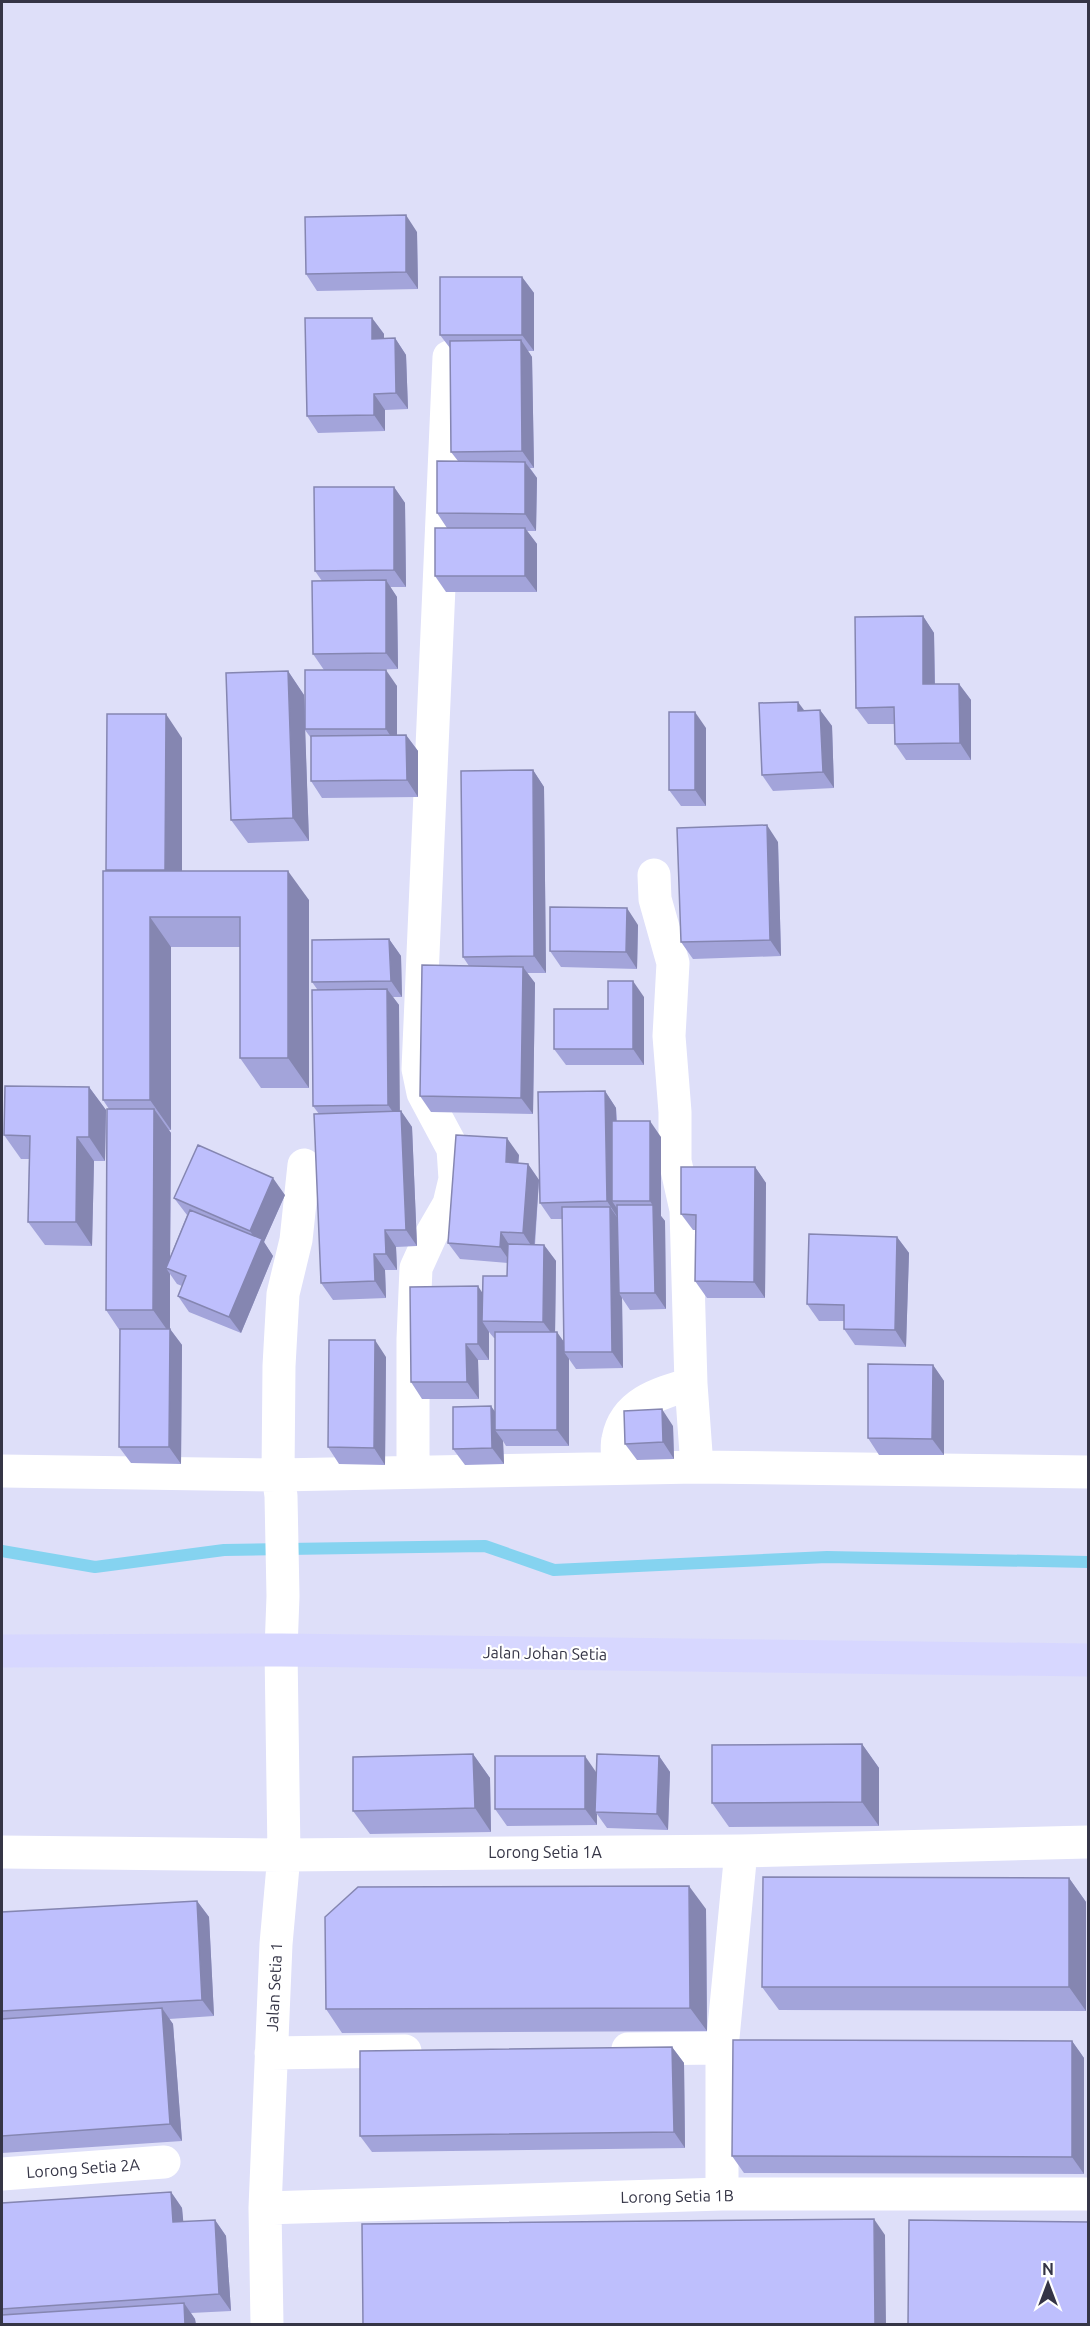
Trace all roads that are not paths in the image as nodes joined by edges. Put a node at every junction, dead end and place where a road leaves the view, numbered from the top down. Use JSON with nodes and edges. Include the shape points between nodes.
{"nodes":[{"id":1,"x":449,"y":357,"type":"edge"},
{"id":2,"x":654,"y":875,"type":"dead end"},
{"id":3,"x":304,"y":1165,"type":"dead end"},
{"id":4,"x":691,"y":1384,"type":"junction"},
{"id":5,"x":618,"y":1467,"type":"junction"},
{"id":6,"x":697,"y":1467,"type":"junction"},
{"id":7,"x":2,"y":1471,"type":"edge"},
{"id":8,"x":413,"y":1471,"type":"junction"},
{"id":9,"x":1089,"y":1472,"type":"edge"},
{"id":10,"x":280,"y":1485,"type":"junction"},
{"id":11,"x":281,"y":1650,"type":"junction"},
{"id":12,"x":2,"y":1651,"type":"edge"},
{"id":13,"x":1089,"y":1660,"type":"edge"},
{"id":14,"x":1089,"y":1842,"type":"edge"},
{"id":15,"x":741,"y":1851,"type":"junction"},
{"id":16,"x":2,"y":1852,"type":"edge"},
{"id":17,"x":284,"y":1855,"type":"junction"},
{"id":18,"x":722,"y":2048,"type":"junction"},
{"id":19,"x":603,"y":2049,"type":"edge"},
{"id":20,"x":437,"y":2051,"type":"edge"},
{"id":21,"x":271,"y":2053,"type":"junction"},
{"id":22,"x":164,"y":2162,"type":"dead end"},
{"id":23,"x":2,"y":2174,"type":"edge"},
{"id":24,"x":722,"y":2194,"type":"junction"},
{"id":25,"x":1089,"y":2194,"type":"edge"},
{"id":26,"x":265,"y":2208,"type":"junction"},
{"id":27,"x":267,"y":2325,"type":"edge"}],
"edges":[{"from":1,"to":8,"type":"street","via":[[418,1070],[423,1093],[453,1149],[455,1179],[449,1204],[416,1268]]},
{"from":2,"to":4,"type":"street","via":[[655,899],[673,963],[669,1036],[675,1161],[686,1210]]},
{"from":3,"to":10,"type":"street","name":"Jalan Setia 1","via":[[296,1240],[283,1294]]},
{"from":4,"to":5,"type":"street","via":[[655,1394],[630,1411],[618,1438]]},
{"from":4,"to":6,"type":"street"},
{"from":5,"to":6,"type":"street"},
{"from":5,"to":8,"type":"street"},
{"from":6,"to":9,"type":"street"},
{"from":7,"to":10,"type":"street"},
{"from":8,"to":10,"type":"street"},
{"from":10,"to":11,"type":"street","name":"Jalan Setia 1"},
{"from":11,"to":12,"type":"main road","name":"Jalan Johan Setia"},
{"from":11,"to":13,"type":"main road","name":"Jalan Johan Setia"},
{"from":11,"to":17,"type":"street","name":"Jalan Setia 1"},
{"from":14,"to":15,"type":"street","name":"Lorong Setia 1A"},
{"from":15,"to":17,"type":"street","name":"Lorong Setia 1A"},
{"from":15,"to":18,"type":"street"},
{"from":16,"to":17,"type":"street","name":"Lorong Setia 1A"},
{"from":17,"to":21,"type":"street","name":"Jalan Setia 1"},
{"from":18,"to":19,"type":"street"},
{"from":18,"to":24,"type":"street"},
{"from":20,"to":21,"type":"street"},
{"from":21,"to":26,"type":"street","name":"Jalan Setia 1"},
{"from":22,"to":23,"type":"street","name":"Lorong Setia 2A"},
{"from":24,"to":25,"type":"street","name":"Lorong Setia 1B","via":[[912,2206]]},
{"from":24,"to":26,"type":"street","name":"Lorong Setia 1B"},
{"from":26,"to":27,"type":"street","name":"Jalan Setia 1"}]}
